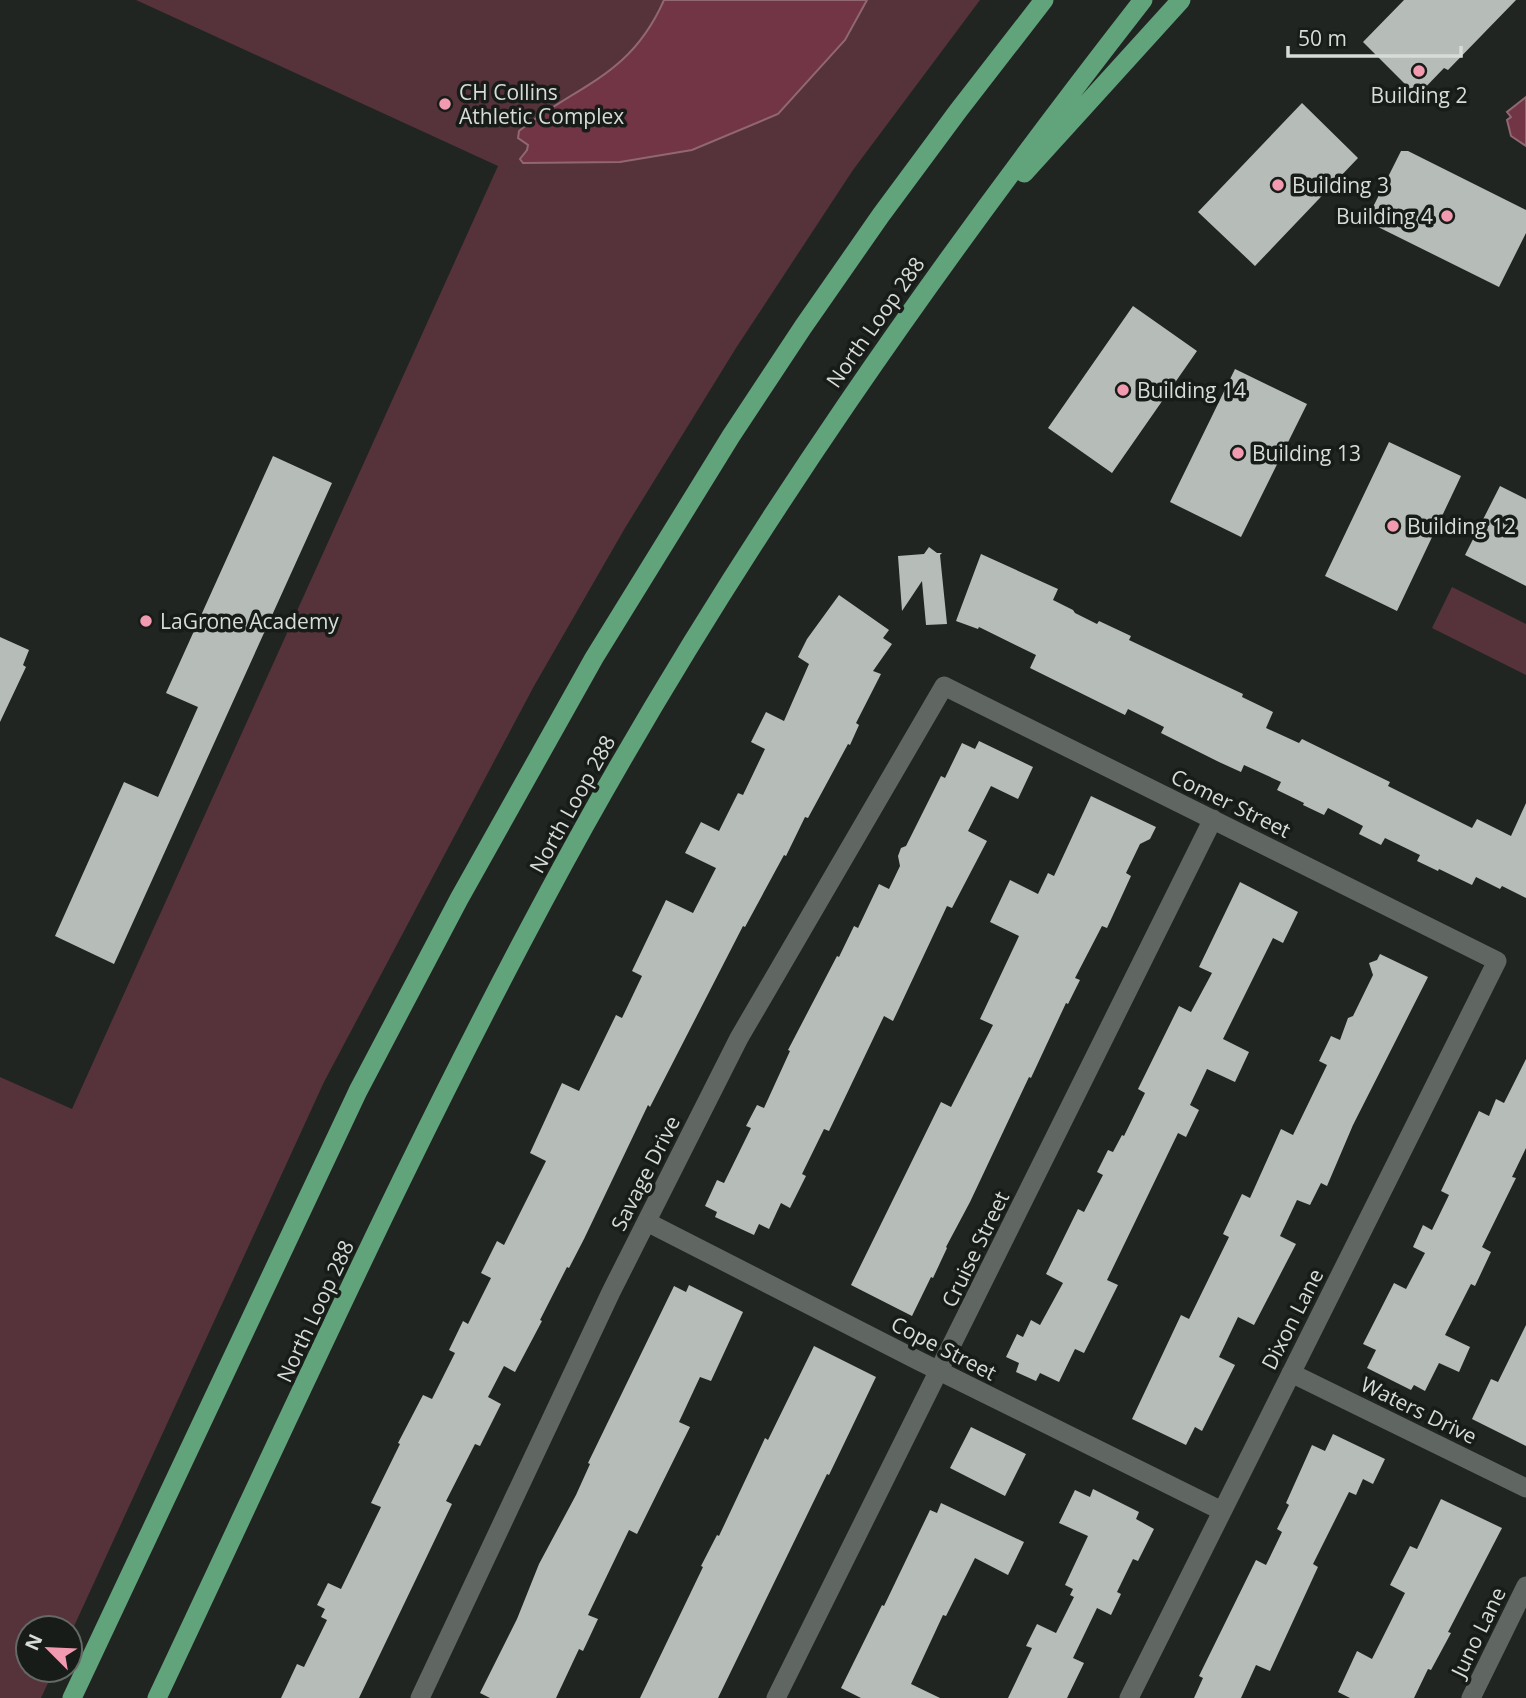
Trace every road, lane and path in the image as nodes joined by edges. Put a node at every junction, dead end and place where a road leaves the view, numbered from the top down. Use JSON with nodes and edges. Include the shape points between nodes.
{"nodes":[{"id":1,"x":1143,"y":0,"type":"edge"},
{"id":2,"x":1181,"y":0,"type":"edge"},
{"id":3,"x":1043,"y":1,"type":"edge"},
{"id":4,"x":948,"y":257,"type":"junction"},
{"id":5,"x":944,"y":686,"type":"joint"},
{"id":6,"x":1213,"y":819,"type":"junction"},
{"id":7,"x":1497,"y":961,"type":"joint"},
{"id":8,"x":647,"y":1222,"type":"junction"},
{"id":9,"x":940,"y":1371,"type":"junction"},
{"id":10,"x":1292,"y":1373,"type":"junction"},
{"id":11,"x":1526,"y":1488,"type":"edge"},
{"id":12,"x":1222,"y":1511,"type":"junction"},
{"id":13,"x":1526,"y":1586,"type":"edge"},
{"id":14,"x":72,"y":1698,"type":"edge"},
{"id":15,"x":157,"y":1698,"type":"edge"},
{"id":16,"x":420,"y":1698,"type":"edge"},
{"id":17,"x":776,"y":1698,"type":"edge"},
{"id":18,"x":1129,"y":1698,"type":"edge"},
{"id":19,"x":1471,"y":1698,"type":"edge"}],
"edges":[{"from":1,"to":4,"type":"highway","name":"North Loop 288"},
{"from":2,"to":4,"type":"highway"},
{"from":3,"to":14,"type":"highway","via":[[896,194],[803,327],[594,658],[358,1091]]},
{"from":4,"to":15,"type":"highway","name":"North Loop 288","via":[[734,576],[584,826],[443,1094]]},
{"from":5,"to":6,"type":"street","name":"Comer Street"},
{"from":5,"to":8,"type":"street","name":"Savage Drive","via":[[738,1038]]},
{"from":6,"to":7,"type":"street","name":"Comer Street"},
{"from":6,"to":9,"type":"street","name":"Cruise Street"},
{"from":7,"to":10,"type":"street","name":"Dixon Lane"},
{"from":8,"to":9,"type":"street","name":"Cope Street"},
{"from":8,"to":16,"type":"street","name":"Savage Drive"},
{"from":9,"to":12,"type":"street","name":"Cope Street"},
{"from":9,"to":17,"type":"street","name":"Cruise Street"},
{"from":10,"to":11,"type":"street","name":"Waters Drive"},
{"from":10,"to":12,"type":"street","name":"Dixon Lane"},
{"from":12,"to":18,"type":"street","name":"Dixon Lane"},
{"from":13,"to":19,"type":"street","name":"Juno Lane"}]}
